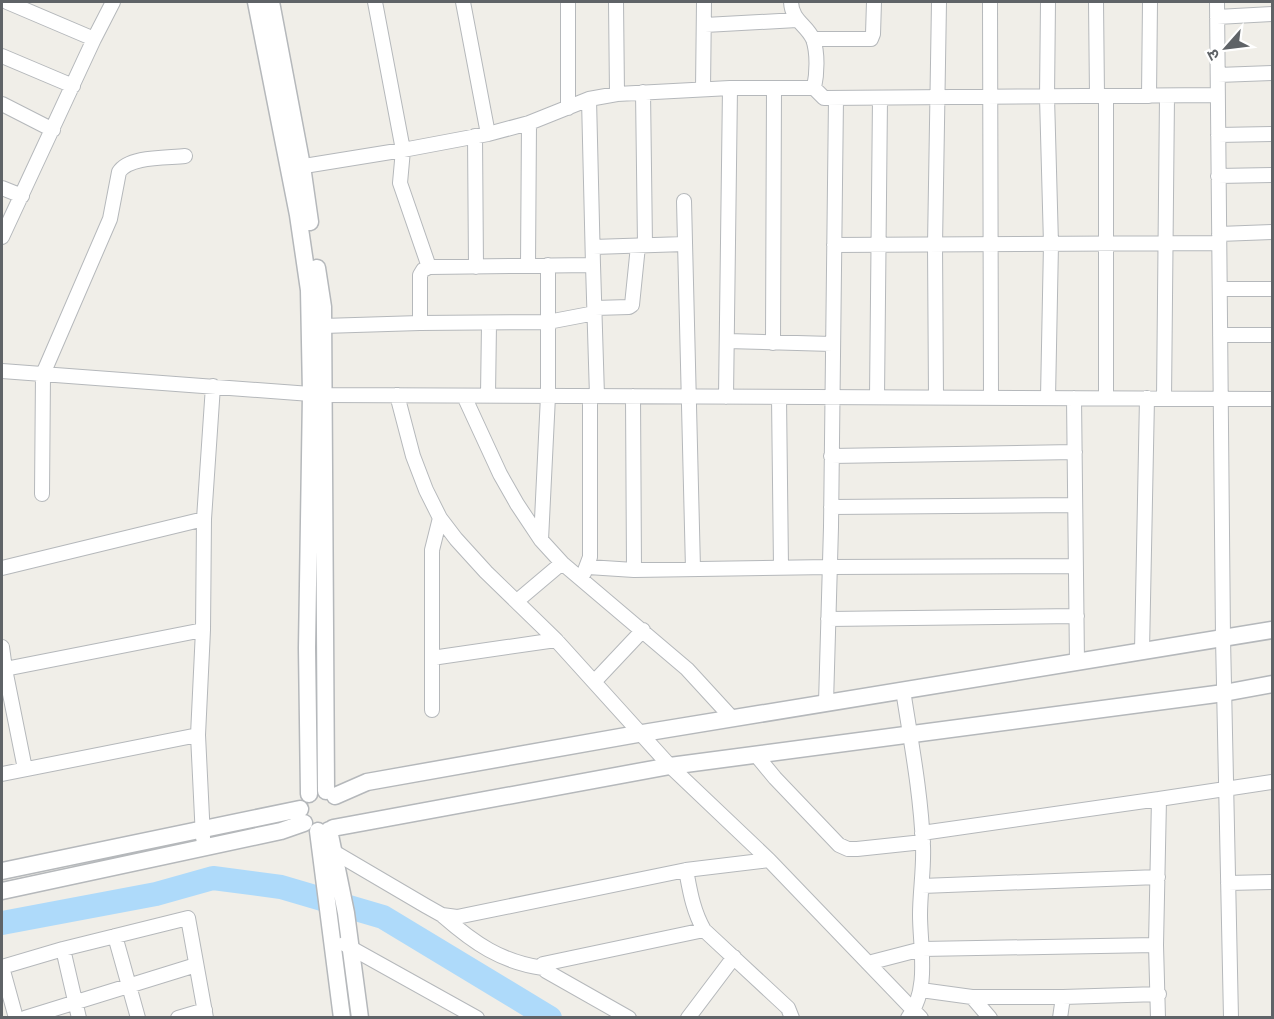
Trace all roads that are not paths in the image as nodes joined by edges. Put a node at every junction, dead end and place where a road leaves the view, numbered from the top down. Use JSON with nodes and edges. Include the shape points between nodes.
{"nodes":[{"id":1,"x":7,"y":2,"type":"edge"},
{"id":2,"x":113,"y":2,"type":"edge"},
{"id":3,"x":256,"y":2,"type":"edge"},
{"id":4,"x":271,"y":2,"type":"edge"},
{"id":5,"x":375,"y":2,"type":"edge"},
{"id":6,"x":463,"y":2,"type":"edge"},
{"id":7,"x":568,"y":2,"type":"edge"},
{"id":8,"x":616,"y":2,"type":"edge"},
{"id":9,"x":704,"y":2,"type":"edge"},
{"id":10,"x":791,"y":2,"type":"edge"},
{"id":11,"x":874,"y":2,"type":"edge"},
{"id":12,"x":939,"y":2,"type":"edge"},
{"id":13,"x":990,"y":2,"type":"edge"},
{"id":14,"x":1048,"y":2,"type":"edge"},
{"id":15,"x":1096,"y":2,"type":"edge"},
{"id":16,"x":1150,"y":2,"type":"edge"},
{"id":17,"x":1217,"y":2,"type":"edge"},
{"id":18,"x":1272,"y":14,"type":"edge"},
{"id":19,"x":1217,"y":17,"type":"junction"},
{"id":20,"x":797,"y":20,"type":"junction"},
{"id":21,"x":705,"y":25,"type":"junction"},
{"id":22,"x":94,"y":39,"type":"junction"},
{"id":23,"x":813,"y":39,"type":"junction"},
{"id":24,"x":2,"y":56,"type":"edge"},
{"id":25,"x":1272,"y":73,"type":"edge"},
{"id":26,"x":1218,"y":75,"type":"junction"},
{"id":27,"x":73,"y":86,"type":"junction"},
{"id":28,"x":730,"y":88,"type":"junction"},
{"id":29,"x":774,"y":88,"type":"junction"},
{"id":30,"x":814,"y":88,"type":"junction"},
{"id":31,"x":703,"y":89,"type":"junction"},
{"id":32,"x":643,"y":92,"type":"junction"},
{"id":33,"x":616,"y":94,"type":"junction"},
{"id":34,"x":1218,"y":95,"type":"junction"},
{"id":35,"x":1101,"y":96,"type":"junction"},
{"id":36,"x":1149,"y":96,"type":"junction"},
{"id":37,"x":1167,"y":96,"type":"junction"},
{"id":38,"x":989,"y":97,"type":"junction"},
{"id":39,"x":1047,"y":97,"type":"junction"},
{"id":40,"x":836,"y":98,"type":"junction"},
{"id":41,"x":879,"y":98,"type":"junction"},
{"id":42,"x":936,"y":98,"type":"junction"},
{"id":43,"x":589,"y":99,"type":"junction"},
{"id":44,"x":2,"y":104,"type":"edge"},
{"id":45,"x":567,"y":108,"type":"junction"},
{"id":46,"x":529,"y":123,"type":"junction"},
{"id":47,"x":52,"y":130,"type":"junction"},
{"id":48,"x":1272,"y":134,"type":"edge"},
{"id":49,"x":481,"y":135,"type":"junction"},
{"id":50,"x":1218,"y":135,"type":"junction"},
{"id":51,"x":402,"y":150,"type":"junction"},
{"id":52,"x":185,"y":156,"type":"dead end"},
{"id":53,"x":295,"y":167,"type":"junction"},
{"id":54,"x":1272,"y":175,"type":"edge"},
{"id":55,"x":1218,"y":176,"type":"junction"},
{"id":56,"x":2,"y":188,"type":"edge"},
{"id":57,"x":22,"y":196,"type":"junction"},
{"id":58,"x":684,"y":201,"type":"dead end"},
{"id":59,"x":1272,"y":232,"type":"edge"},
{"id":60,"x":2,"y":237,"type":"edge"},
{"id":61,"x":1219,"y":238,"type":"junction"},
{"id":62,"x":1165,"y":243,"type":"junction"},
{"id":63,"x":685,"y":244,"type":"junction"},
{"id":64,"x":935,"y":244,"type":"junction"},
{"id":65,"x":991,"y":244,"type":"junction"},
{"id":66,"x":1052,"y":244,"type":"junction"},
{"id":67,"x":1107,"y":244,"type":"junction"},
{"id":68,"x":642,"y":245,"type":"junction"},
{"id":69,"x":834,"y":245,"type":"junction"},
{"id":70,"x":878,"y":245,"type":"junction"},
{"id":71,"x":593,"y":247,"type":"junction"},
{"id":72,"x":528,"y":265,"type":"junction"},
{"id":73,"x":548,"y":265,"type":"junction"},
{"id":74,"x":593,"y":265,"type":"junction"},
{"id":75,"x":429,"y":267,"type":"junction"},
{"id":76,"x":476,"y":267,"type":"junction"},
{"id":77,"x":1220,"y":289,"type":"junction"},
{"id":78,"x":1272,"y":289,"type":"edge"},
{"id":79,"x":595,"y":310,"type":"junction"},
{"id":80,"x":548,"y":322,"type":"junction"},
{"id":81,"x":420,"y":323,"type":"junction"},
{"id":82,"x":489,"y":324,"type":"junction"},
{"id":83,"x":323,"y":326,"type":"junction"},
{"id":84,"x":1220,"y":335,"type":"junction"},
{"id":85,"x":1272,"y":336,"type":"edge"},
{"id":86,"x":727,"y":341,"type":"junction"},
{"id":87,"x":773,"y":343,"type":"junction"},
{"id":88,"x":832,"y":344,"type":"junction"},
{"id":89,"x":2,"y":370,"type":"edge"},
{"id":90,"x":43,"y":374,"type":"junction"},
{"id":91,"x":213,"y":386,"type":"junction"},
{"id":92,"x":318,"y":394,"type":"junction"},
{"id":93,"x":397,"y":395,"type":"junction"},
{"id":94,"x":488,"y":395,"type":"junction"},
{"id":95,"x":464,"y":396,"type":"junction"},
{"id":96,"x":548,"y":396,"type":"junction"},
{"id":97,"x":594,"y":396,"type":"junction"},
{"id":98,"x":633,"y":396,"type":"junction"},
{"id":99,"x":689,"y":396,"type":"junction"},
{"id":100,"x":726,"y":397,"type":"junction"},
{"id":101,"x":779,"y":397,"type":"junction"},
{"id":102,"x":832,"y":397,"type":"junction"},
{"id":103,"x":877,"y":397,"type":"junction"},
{"id":104,"x":936,"y":397,"type":"junction"},
{"id":105,"x":991,"y":398,"type":"junction"},
{"id":106,"x":1048,"y":398,"type":"junction"},
{"id":107,"x":1074,"y":398,"type":"junction"},
{"id":108,"x":1106,"y":398,"type":"junction"},
{"id":109,"x":1147,"y":398,"type":"junction"},
{"id":110,"x":1164,"y":399,"type":"junction"},
{"id":111,"x":1220,"y":399,"type":"junction"},
{"id":112,"x":1272,"y":399,"type":"edge"},
{"id":113,"x":1074,"y":452,"type":"junction"},
{"id":114,"x":831,"y":456,"type":"junction"},
{"id":115,"x":42,"y":494,"type":"dead end"},
{"id":116,"x":1075,"y":505,"type":"junction"},
{"id":117,"x":831,"y":507,"type":"junction"},
{"id":118,"x":440,"y":518,"type":"junction"},
{"id":119,"x":204,"y":519,"type":"junction"},
{"id":120,"x":541,"y":540,"type":"junction"},
{"id":121,"x":562,"y":563,"type":"junction"},
{"id":122,"x":1076,"y":566,"type":"junction"},
{"id":123,"x":781,"y":567,"type":"junction"},
{"id":124,"x":830,"y":567,"type":"junction"},
{"id":125,"x":2,"y":568,"type":"edge"},
{"id":126,"x":693,"y":569,"type":"junction"},
{"id":127,"x":634,"y":570,"type":"junction"},
{"id":128,"x":584,"y":572,"type":"junction"},
{"id":129,"x":517,"y":601,"type":"junction"},
{"id":130,"x":1077,"y":616,"type":"junction"},
{"id":131,"x":828,"y":619,"type":"junction"},
{"id":132,"x":203,"y":630,"type":"junction"},
{"id":133,"x":643,"y":630,"type":"junction"},
{"id":134,"x":1272,"y":630,"type":"edge"},
{"id":135,"x":1223,"y":638,"type":"junction"},
{"id":136,"x":556,"y":640,"type":"junction"},
{"id":137,"x":2,"y":647,"type":"edge"},
{"id":138,"x":1142,"y":651,"type":"junction"},
{"id":139,"x":432,"y":658,"type":"junction"},
{"id":140,"x":1077,"y":662,"type":"junction"},
{"id":141,"x":3,"y":669,"type":"edge"},
{"id":142,"x":594,"y":682,"type":"junction"},
{"id":143,"x":1272,"y":684,"type":"edge"},
{"id":144,"x":903,"y":690,"type":"junction"},
{"id":145,"x":1224,"y":693,"type":"junction"},
{"id":146,"x":826,"y":703,"type":"junction"},
{"id":147,"x":432,"y":710,"type":"dead end"},
{"id":148,"x":732,"y":718,"type":"junction"},
{"id":149,"x":640,"y":734,"type":"junction"},
{"id":150,"x":198,"y":735,"type":"junction"},
{"id":151,"x":910,"y":735,"type":"junction"},
{"id":152,"x":756,"y":755,"type":"junction"},
{"id":153,"x":670,"y":766,"type":"junction"},
{"id":154,"x":25,"y":769,"type":"junction"},
{"id":155,"x":2,"y":774,"type":"edge"},
{"id":156,"x":1272,"y":782,"type":"edge"},
{"id":157,"x":1226,"y":788,"type":"junction"},
{"id":158,"x":331,"y":793,"type":"junction"},
{"id":159,"x":309,"y":794,"type":"junction"},
{"id":160,"x":1159,"y":799,"type":"junction"},
{"id":161,"x":317,"y":824,"type":"junction"},
{"id":162,"x":923,"y":838,"type":"junction"},
{"id":163,"x":203,"y":839,"type":"junction"},
{"id":164,"x":769,"y":860,"type":"junction"},
{"id":165,"x":332,"y":861,"type":"junction"},
{"id":166,"x":686,"y":870,"type":"junction"},
{"id":167,"x":2,"y":871,"type":"edge"},
{"id":168,"x":1158,"y":877,"type":"junction"},
{"id":169,"x":1272,"y":882,"type":"edge"},
{"id":170,"x":1228,"y":883,"type":"junction"},
{"id":171,"x":922,"y":886,"type":"junction"},
{"id":172,"x":2,"y":891,"type":"edge"},
{"id":173,"x":442,"y":915,"type":"junction"},
{"id":174,"x":704,"y":930,"type":"junction"},
{"id":175,"x":116,"y":936,"type":"junction"},
{"id":176,"x":332,"y":937,"type":"junction"},
{"id":177,"x":1156,"y":945,"type":"junction"},
{"id":178,"x":350,"y":947,"type":"junction"},
{"id":179,"x":63,"y":949,"type":"junction"},
{"id":180,"x":921,"y":949,"type":"junction"},
{"id":181,"x":735,"y":957,"type":"junction"},
{"id":182,"x":868,"y":963,"type":"junction"},
{"id":183,"x":196,"y":965,"type":"junction"},
{"id":184,"x":2,"y":967,"type":"edge"},
{"id":185,"x":543,"y":968,"type":"junction"},
{"id":186,"x":129,"y":986,"type":"junction"},
{"id":187,"x":921,"y":990,"type":"junction"},
{"id":188,"x":1159,"y":994,"type":"junction"},
{"id":189,"x":972,"y":997,"type":"junction"},
{"id":190,"x":1063,"y":997,"type":"junction"},
{"id":191,"x":76,"y":1003,"type":"junction"},
{"id":192,"x":206,"y":1014,"type":"edge"},
{"id":193,"x":914,"y":1015,"type":"edge"},
{"id":194,"x":352,"y":1016,"type":"edge"},
{"id":195,"x":16,"y":1017,"type":"edge"},
{"id":196,"x":25,"y":1017,"type":"edge"},
{"id":197,"x":79,"y":1017,"type":"edge"},
{"id":198,"x":138,"y":1017,"type":"edge"},
{"id":199,"x":178,"y":1017,"type":"edge"},
{"id":200,"x":477,"y":1017,"type":"edge"},
{"id":201,"x":629,"y":1017,"type":"edge"},
{"id":202,"x":688,"y":1017,"type":"edge"},
{"id":203,"x":792,"y":1017,"type":"edge"},
{"id":204,"x":990,"y":1017,"type":"edge"},
{"id":205,"x":1060,"y":1017,"type":"edge"},
{"id":206,"x":1158,"y":1017,"type":"edge"},
{"id":207,"x":1231,"y":1017,"type":"edge"}],
"edges":[{"from":1,"to":22,"type":"street"},
{"from":2,"to":22,"type":"street"},
{"from":3,"to":53,"type":"street"},
{"from":4,"to":53,"type":"street"},
{"from":5,"to":51,"type":"street"},
{"from":6,"to":49,"type":"street"},
{"from":7,"to":45,"type":"street"},
{"from":8,"to":33,"type":"street"},
{"from":9,"to":21,"type":"street"},
{"from":10,"to":20,"type":"street"},
{"from":11,"to":23,"type":"street","via":[[871,39]]},
{"from":12,"to":42,"type":"street"},
{"from":13,"to":38,"type":"street"},
{"from":14,"to":39,"type":"street"},
{"from":15,"to":35,"type":"street"},
{"from":16,"to":36,"type":"street"},
{"from":17,"to":19,"type":"street"},
{"from":18,"to":19,"type":"street"},
{"from":19,"to":26,"type":"street"},
{"from":20,"to":21,"type":"street"},
{"from":20,"to":23,"type":"street"},
{"from":21,"to":31,"type":"street"},
{"from":22,"to":27,"type":"street"},
{"from":23,"to":30,"type":"street","via":[[817,75]]},
{"from":24,"to":27,"type":"street"},
{"from":25,"to":26,"type":"street"},
{"from":26,"to":34,"type":"street"},
{"from":27,"to":47,"type":"street"},
{"from":28,"to":29,"type":"street"},
{"from":28,"to":31,"type":"street"},
{"from":28,"to":86,"type":"street"},
{"from":29,"to":30,"type":"street"},
{"from":29,"to":87,"type":"street"},
{"from":30,"to":40,"type":"street","via":[[824,98]]},
{"from":31,"to":32,"type":"street"},
{"from":32,"to":33,"type":"street"},
{"from":32,"to":68,"type":"street"},
{"from":33,"to":43,"type":"street"},
{"from":34,"to":37,"type":"street"},
{"from":34,"to":50,"type":"street"},
{"from":35,"to":36,"type":"street"},
{"from":35,"to":39,"type":"street"},
{"from":35,"to":67,"type":"street"},
{"from":36,"to":37,"type":"street"},
{"from":37,"to":62,"type":"street"},
{"from":38,"to":39,"type":"street"},
{"from":38,"to":42,"type":"street"},
{"from":38,"to":65,"type":"street"},
{"from":39,"to":66,"type":"street"},
{"from":40,"to":41,"type":"street"},
{"from":40,"to":69,"type":"street"},
{"from":41,"to":42,"type":"street"},
{"from":41,"to":70,"type":"street"},
{"from":42,"to":64,"type":"street"},
{"from":43,"to":45,"type":"street"},
{"from":43,"to":71,"type":"street"},
{"from":44,"to":47,"type":"street"},
{"from":45,"to":46,"type":"street"},
{"from":46,"to":49,"type":"street"},
{"from":46,"to":72,"type":"street"},
{"from":47,"to":57,"type":"street"},
{"from":48,"to":50,"type":"street"},
{"from":49,"to":51,"type":"street"},
{"from":49,"to":76,"type":"street"},
{"from":50,"to":55,"type":"street"},
{"from":51,"to":53,"type":"street"},
{"from":51,"to":75,"type":"street","via":[[400,183]]},
{"from":52,"to":90,"type":"street","via":[[131,162],[119,172],[111,219]]},
{"from":53,"to":83,"type":"street","via":[[323,306]]},
{"from":53,"to":92,"type":"street"},
{"from":54,"to":55,"type":"street"},
{"from":55,"to":61,"type":"street"},
{"from":56,"to":57,"type":"street"},
{"from":57,"to":60,"type":"street"},
{"from":58,"to":63,"type":"street"},
{"from":59,"to":61,"type":"street"},
{"from":61,"to":62,"type":"street"},
{"from":61,"to":77,"type":"street"},
{"from":62,"to":67,"type":"street"},
{"from":62,"to":110,"type":"street"},
{"from":63,"to":68,"type":"street"},
{"from":63,"to":99,"type":"street"},
{"from":64,"to":65,"type":"street"},
{"from":64,"to":70,"type":"street"},
{"from":64,"to":104,"type":"street"},
{"from":65,"to":66,"type":"street"},
{"from":65,"to":105,"type":"street"},
{"from":66,"to":67,"type":"street"},
{"from":66,"to":106,"type":"street"},
{"from":67,"to":108,"type":"street"},
{"from":68,"to":71,"type":"street"},
{"from":68,"to":79,"type":"street","via":[[632,305]]},
{"from":69,"to":70,"type":"street"},
{"from":69,"to":88,"type":"street"},
{"from":70,"to":103,"type":"street"},
{"from":71,"to":74,"type":"street"},
{"from":72,"to":73,"type":"street"},
{"from":72,"to":76,"type":"street"},
{"from":73,"to":74,"type":"street"},
{"from":73,"to":80,"type":"street"},
{"from":74,"to":79,"type":"street"},
{"from":75,"to":76,"type":"street"},
{"from":75,"to":81,"type":"street","via":[[420,275]]},
{"from":77,"to":78,"type":"street"},
{"from":77,"to":84,"type":"street"},
{"from":79,"to":80,"type":"street"},
{"from":79,"to":97,"type":"street"},
{"from":80,"to":82,"type":"street"},
{"from":80,"to":96,"type":"street"},
{"from":81,"to":82,"type":"street"},
{"from":81,"to":83,"type":"street"},
{"from":82,"to":94,"type":"street"},
{"from":83,"to":92,"type":"street"},
{"from":84,"to":85,"type":"street"},
{"from":84,"to":111,"type":"street"},
{"from":86,"to":87,"type":"street"},
{"from":86,"to":100,"type":"street"},
{"from":87,"to":88,"type":"street"},
{"from":88,"to":102,"type":"street"},
{"from":89,"to":90,"type":"street"},
{"from":90,"to":91,"type":"street"},
{"from":90,"to":115,"type":"street"},
{"from":91,"to":92,"type":"street"},
{"from":91,"to":119,"type":"street"},
{"from":92,"to":93,"type":"street"},
{"from":92,"to":158,"type":"street"},
{"from":92,"to":159,"type":"street","via":[[307,648]]},
{"from":93,"to":95,"type":"street"},
{"from":93,"to":118,"type":"street","via":[[413,456]]},
{"from":94,"to":95,"type":"street"},
{"from":94,"to":96,"type":"street"},
{"from":95,"to":120,"type":"street","via":[[500,474]]},
{"from":96,"to":97,"type":"street"},
{"from":96,"to":120,"type":"street"},
{"from":97,"to":98,"type":"street"},
{"from":97,"to":128,"type":"street","via":[[590,542]]},
{"from":98,"to":99,"type":"street"},
{"from":98,"to":127,"type":"street"},
{"from":99,"to":100,"type":"street"},
{"from":99,"to":126,"type":"street"},
{"from":100,"to":101,"type":"street"},
{"from":101,"to":102,"type":"street"},
{"from":101,"to":123,"type":"street"},
{"from":102,"to":103,"type":"street"},
{"from":102,"to":114,"type":"street"},
{"from":103,"to":104,"type":"street"},
{"from":104,"to":105,"type":"street"},
{"from":105,"to":106,"type":"street"},
{"from":106,"to":107,"type":"street"},
{"from":107,"to":108,"type":"street"},
{"from":107,"to":113,"type":"street"},
{"from":108,"to":109,"type":"street"},
{"from":109,"to":110,"type":"street"},
{"from":109,"to":138,"type":"street"},
{"from":110,"to":111,"type":"street"},
{"from":111,"to":112,"type":"street"},
{"from":111,"to":135,"type":"street"},
{"from":113,"to":114,"type":"street"},
{"from":113,"to":116,"type":"street"},
{"from":114,"to":117,"type":"street"},
{"from":116,"to":117,"type":"street"},
{"from":116,"to":122,"type":"street"},
{"from":117,"to":124,"type":"street"},
{"from":118,"to":129,"type":"street"},
{"from":118,"to":139,"type":"street","via":[[432,550]]},
{"from":119,"to":125,"type":"street"},
{"from":119,"to":132,"type":"street"},
{"from":120,"to":121,"type":"street"},
{"from":121,"to":128,"type":"street"},
{"from":121,"to":129,"type":"street"},
{"from":122,"to":124,"type":"street"},
{"from":122,"to":130,"type":"street"},
{"from":123,"to":124,"type":"street"},
{"from":123,"to":126,"type":"street"},
{"from":124,"to":131,"type":"street"},
{"from":126,"to":127,"type":"street"},
{"from":127,"to":128,"type":"street"},
{"from":128,"to":133,"type":"street"},
{"from":129,"to":136,"type":"street"},
{"from":130,"to":131,"type":"street"},
{"from":130,"to":140,"type":"street"},
{"from":131,"to":146,"type":"street"},
{"from":132,"to":141,"type":"street"},
{"from":132,"to":150,"type":"street"},
{"from":133,"to":142,"type":"street"},
{"from":133,"to":148,"type":"street","via":[[687,669]]},
{"from":134,"to":135,"type":"street"},
{"from":135,"to":138,"type":"street"},
{"from":135,"to":145,"type":"street"},
{"from":136,"to":139,"type":"street"},
{"from":136,"to":142,"type":"street"},
{"from":137,"to":141,"type":"street"},
{"from":138,"to":140,"type":"street"},
{"from":139,"to":147,"type":"street"},
{"from":140,"to":144,"type":"street"},
{"from":141,"to":154,"type":"street"},
{"from":142,"to":149,"type":"street"},
{"from":143,"to":145,"type":"street"},
{"from":144,"to":146,"type":"street"},
{"from":144,"to":151,"type":"street"},
{"from":145,"to":151,"type":"street"},
{"from":145,"to":157,"type":"street"},
{"from":146,"to":148,"type":"street"},
{"from":148,"to":149,"type":"street"},
{"from":149,"to":153,"type":"street"},
{"from":149,"to":158,"type":"street","via":[[367,782]]},
{"from":150,"to":154,"type":"street"},
{"from":150,"to":163,"type":"street"},
{"from":151,"to":152,"type":"street"},
{"from":151,"to":162,"type":"street"},
{"from":152,"to":153,"type":"street"},
{"from":152,"to":162,"type":"street","via":[[839,845],[856,849]]},
{"from":153,"to":161,"type":"street"},
{"from":153,"to":164,"type":"street"},
{"from":154,"to":155,"type":"street"},
{"from":156,"to":157,"type":"street"},
{"from":157,"to":160,"type":"street"},
{"from":157,"to":170,"type":"street"},
{"from":158,"to":159,"type":"street","via":[[317,790]]},
{"from":158,"to":161,"type":"street","via":[[340,803],[339,821]]},
{"from":159,"to":161,"type":"street","via":[[303,800]]},
{"from":160,"to":162,"type":"street"},
{"from":160,"to":168,"type":"street"},
{"from":161,"to":163,"type":"street"},
{"from":161,"to":165,"type":"street"},
{"from":162,"to":171,"type":"street"},
{"from":163,"to":167,"type":"street"},
{"from":163,"to":172,"type":"street"},
{"from":164,"to":166,"type":"street"},
{"from":164,"to":182,"type":"street"},
{"from":165,"to":173,"type":"street"},
{"from":165,"to":176,"type":"street"},
{"from":165,"to":178,"type":"street","via":[[346,913]]},
{"from":166,"to":173,"type":"street","via":[[457,917]]},
{"from":166,"to":174,"type":"street","via":[[692,903]]},
{"from":168,"to":171,"type":"street"},
{"from":168,"to":177,"type":"street"},
{"from":169,"to":170,"type":"street"},
{"from":170,"to":207,"type":"street"},
{"from":171,"to":180,"type":"street"},
{"from":173,"to":185,"type":"street","via":[[502,957]]},
{"from":174,"to":181,"type":"street"},
{"from":174,"to":185,"type":"street","via":[[547,962]]},
{"from":175,"to":179,"type":"street"},
{"from":175,"to":183,"type":"street","via":[[188,918]]},
{"from":175,"to":186,"type":"street"},
{"from":176,"to":178,"type":"street"},
{"from":176,"to":194,"type":"street"},
{"from":177,"to":180,"type":"street"},
{"from":177,"to":188,"type":"street"},
{"from":178,"to":194,"type":"street"},
{"from":178,"to":200,"type":"street"},
{"from":179,"to":184,"type":"street"},
{"from":179,"to":191,"type":"street"},
{"from":180,"to":182,"type":"street"},
{"from":180,"to":187,"type":"street"},
{"from":181,"to":202,"type":"street"},
{"from":181,"to":203,"type":"street","via":[[788,1008]]},
{"from":182,"to":193,"type":"street"},
{"from":183,"to":186,"type":"street"},
{"from":183,"to":192,"type":"street"},
{"from":184,"to":195,"type":"street"},
{"from":185,"to":201,"type":"street"},
{"from":186,"to":191,"type":"street"},
{"from":186,"to":198,"type":"street"},
{"from":187,"to":189,"type":"street"},
{"from":187,"to":193,"type":"street"},
{"from":188,"to":190,"type":"street"},
{"from":188,"to":206,"type":"street"},
{"from":189,"to":190,"type":"street"},
{"from":189,"to":204,"type":"street"},
{"from":190,"to":205,"type":"street"},
{"from":191,"to":196,"type":"street"},
{"from":191,"to":197,"type":"street"},
{"from":192,"to":199,"type":"street"}]}
